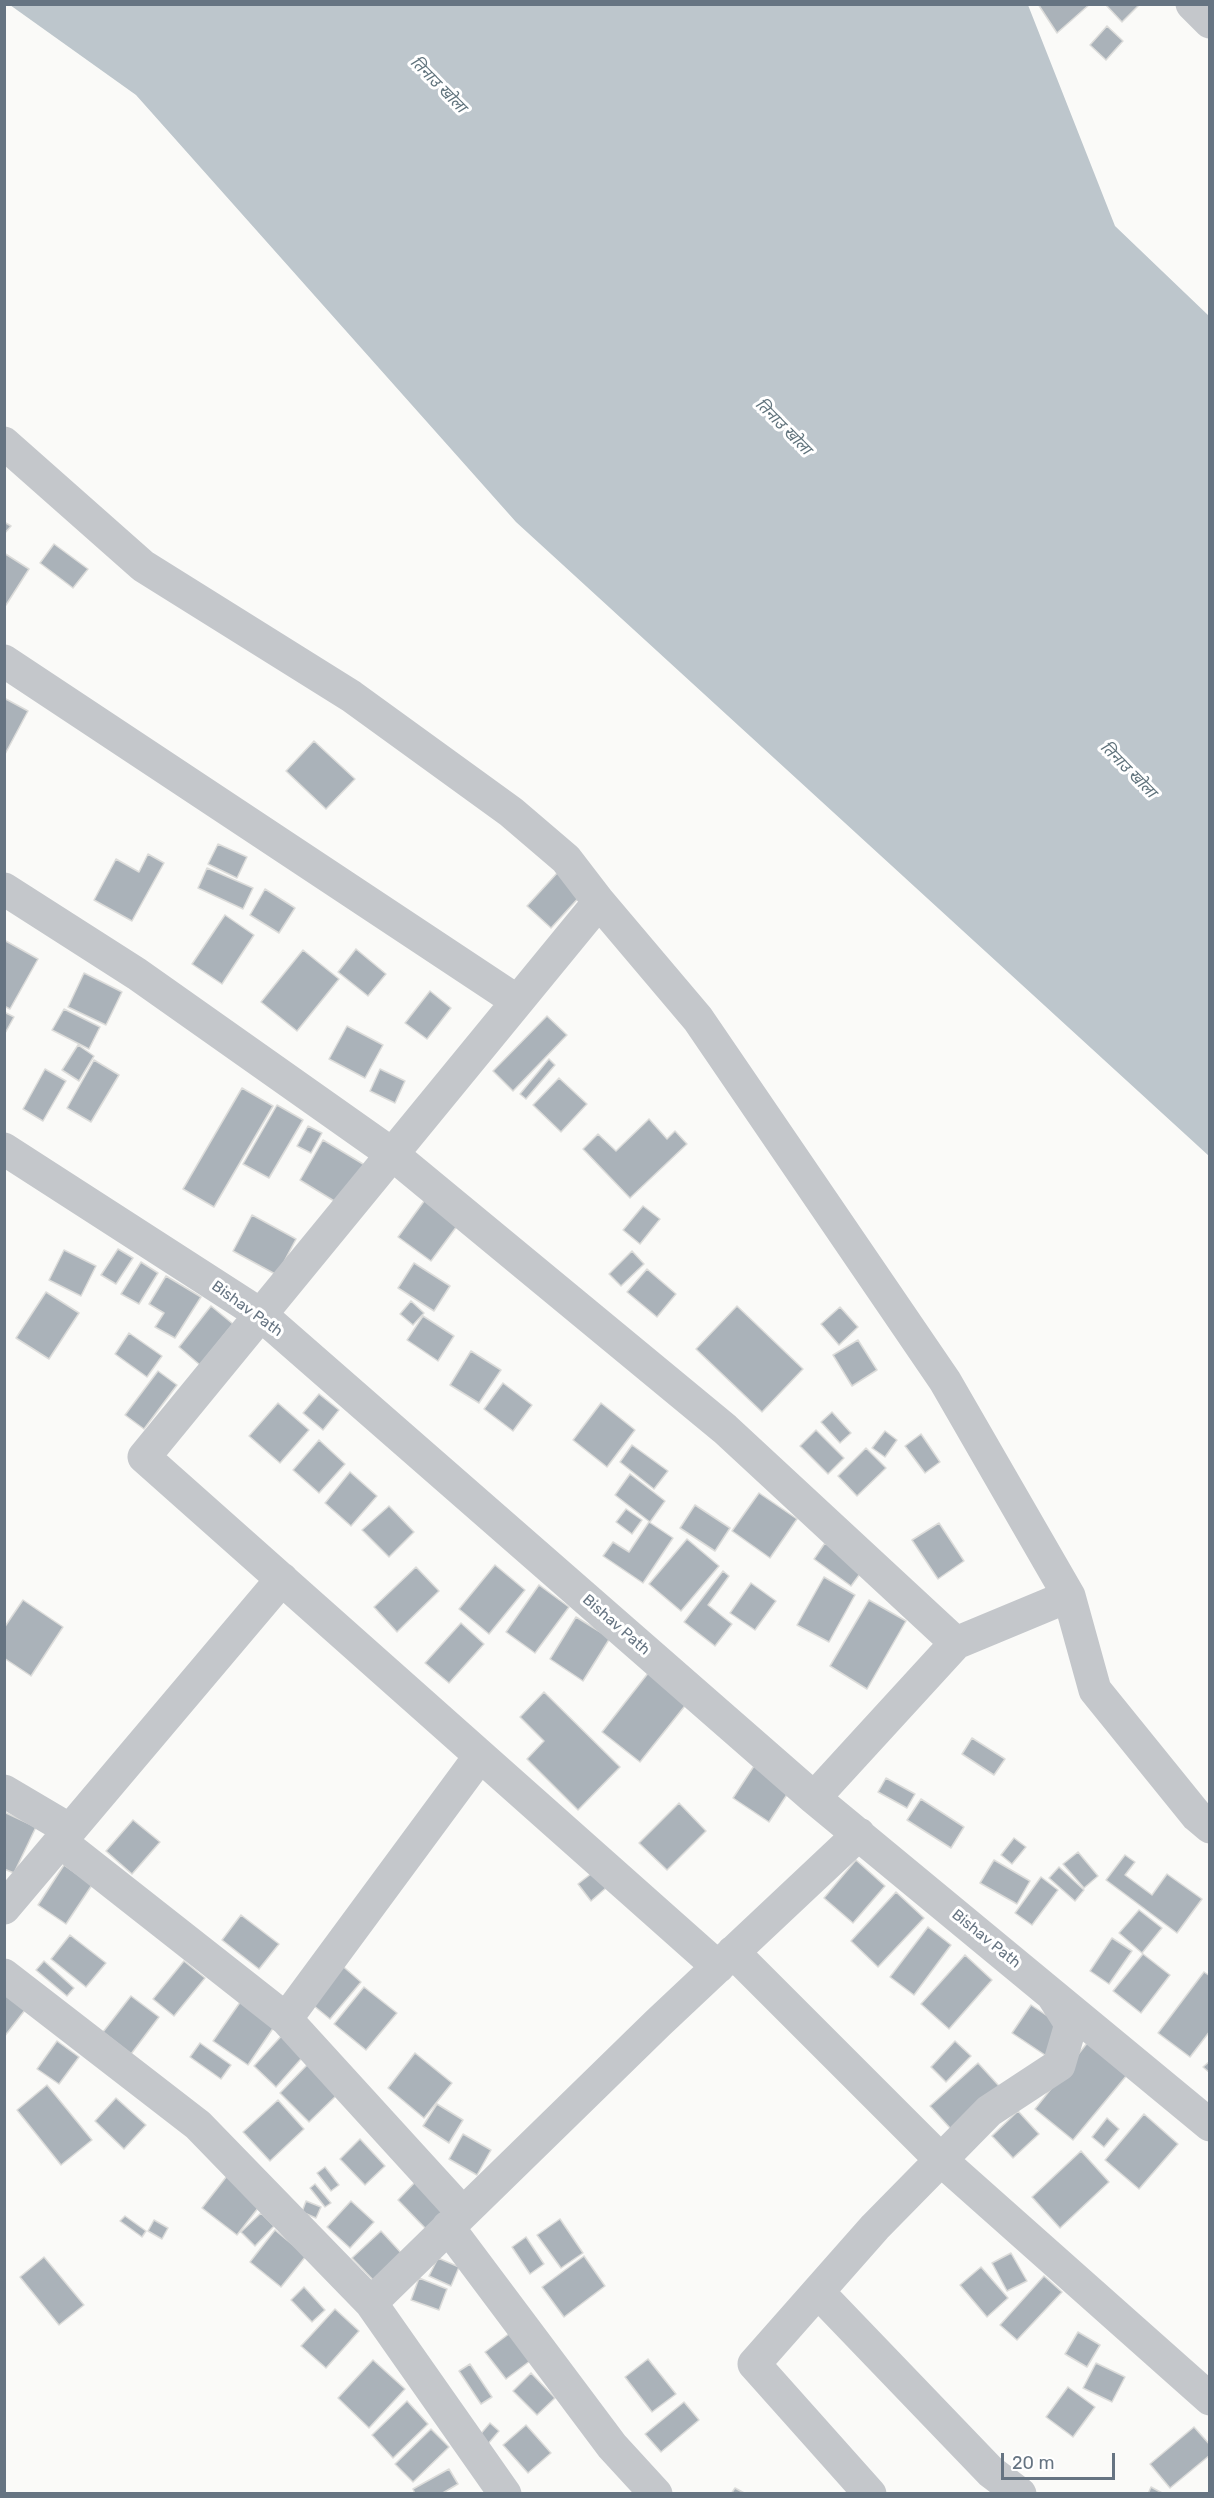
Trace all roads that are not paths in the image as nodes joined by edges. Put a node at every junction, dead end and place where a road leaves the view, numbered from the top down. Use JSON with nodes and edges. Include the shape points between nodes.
{"nodes":[{"id":1,"x":1192,"y":4,"type":"edge"},
{"id":2,"x":1209,"y":22,"type":"edge"},
{"id":3,"x":4,"y":443,"type":"edge"},
{"id":4,"x":4,"y":662,"type":"edge"},
{"id":5,"x":4,"y":889,"type":"edge"},
{"id":6,"x":599,"y":902,"type":"junction"},
{"id":7,"x":517,"y":1001,"type":"junction"},
{"id":8,"x":4,"y":1149,"type":"edge"},
{"id":9,"x":392,"y":1154,"type":"junction"},
{"id":10,"x":260,"y":1314,"type":"junction"},
{"id":11,"x":282,"y":1579,"type":"junction"},
{"id":12,"x":1069,"y":1596,"type":"junction"},
{"id":13,"x":957,"y":1643,"type":"junction"},
{"id":14,"x":480,"y":1756,"type":"junction"},
{"id":15,"x":4,"y":1791,"type":"edge"},
{"id":16,"x":814,"y":1798,"type":"junction"},
{"id":17,"x":1209,"y":1827,"type":"edge"},
{"id":18,"x":859,"y":1834,"type":"junction"},
{"id":19,"x":65,"y":1836,"type":"junction"},
{"id":20,"x":4,"y":1908,"type":"edge"},
{"id":21,"x":726,"y":1959,"type":"junction"},
{"id":22,"x":4,"y":1975,"type":"edge"},
{"id":23,"x":1051,"y":1992,"type":"junction"},
{"id":24,"x":286,"y":2019,"type":"junction"},
{"id":25,"x":1209,"y":2125,"type":"edge"},
{"id":26,"x":941,"y":2160,"type":"junction"},
{"id":27,"x":456,"y":2220,"type":"junction"},
{"id":28,"x":818,"y":2292,"type":"junction"},
{"id":29,"x":371,"y":2303,"type":"junction"},
{"id":30,"x":1209,"y":2399,"type":"edge"},
{"id":31,"x":506,"y":2493,"type":"edge"},
{"id":32,"x":656,"y":2493,"type":"edge"},
{"id":33,"x":870,"y":2493,"type":"edge"},
{"id":34,"x":1020,"y":2493,"type":"edge"}],
"edges":[{"from":1,"to":2,"type":"street"},
{"from":3,"to":6,"type":"street","via":[[143,566],[351,696],[511,812],[566,859]]},
{"from":4,"to":7,"type":"street"},
{"from":5,"to":9,"type":"street","via":[[137,974]]},
{"from":6,"to":7,"type":"street"},
{"from":6,"to":12,"type":"street","via":[[698,1019],[938,1371]]},
{"from":7,"to":9,"type":"street"},
{"from":8,"to":10,"type":"street","name":"Bishav Path"},
{"from":9,"to":10,"type":"street"},
{"from":9,"to":13,"type":"street","via":[[725,1429]]},
{"from":10,"to":11,"type":"street","via":[[144,1457]]},
{"from":10,"to":16,"type":"street","name":"Bishav Path"},
{"from":11,"to":14,"type":"street"},
{"from":11,"to":19,"type":"street"},
{"from":12,"to":13,"type":"street"},
{"from":12,"to":17,"type":"street","via":[[1095,1690]]},
{"from":13,"to":16,"type":"street"},
{"from":14,"to":21,"type":"street"},
{"from":14,"to":24,"type":"street"},
{"from":15,"to":19,"type":"street"},
{"from":16,"to":18,"type":"street","name":"Bishav Path"},
{"from":18,"to":21,"type":"street"},
{"from":18,"to":23,"type":"street","name":"Bishav Path"},
{"from":19,"to":20,"type":"street"},
{"from":19,"to":24,"type":"street"},
{"from":21,"to":26,"type":"street"},
{"from":21,"to":27,"type":"street"},
{"from":22,"to":29,"type":"street","via":[[198,2125]]},
{"from":23,"to":25,"type":"street","name":"Bishav Path"},
{"from":23,"to":26,"type":"street","via":[[1071,2024],[1059,2065],[989,2111]]},
{"from":24,"to":27,"type":"street"},
{"from":26,"to":28,"type":"street"},
{"from":26,"to":30,"type":"street"},
{"from":27,"to":29,"type":"street"},
{"from":27,"to":32,"type":"street","via":[[612,2446]]},
{"from":28,"to":33,"type":"street","via":[[754,2364]]},
{"from":28,"to":34,"type":"street","via":[[991,2472]]},
{"from":29,"to":31,"type":"street"}]}
